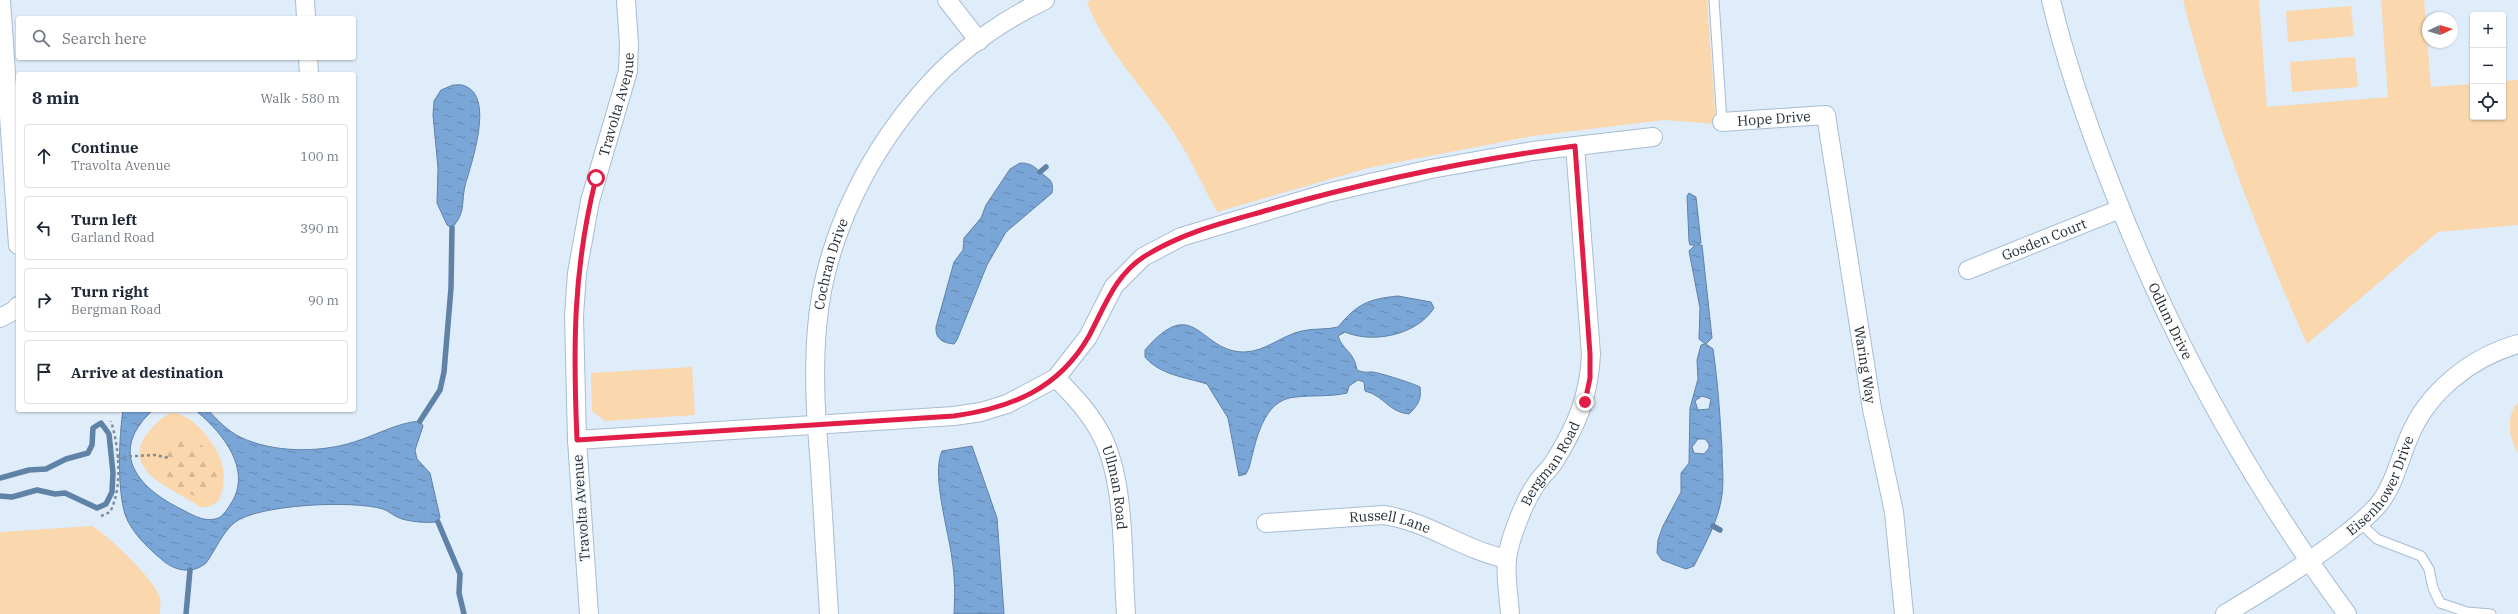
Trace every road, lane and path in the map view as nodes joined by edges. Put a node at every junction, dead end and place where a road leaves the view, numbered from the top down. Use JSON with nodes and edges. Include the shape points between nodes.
{"nodes":[{"id":1,"x":305,"y":0,"type":"edge"},
{"id":2,"x":626,"y":0,"type":"edge"},
{"id":3,"x":947,"y":0,"type":"edge"},
{"id":4,"x":1045,"y":0,"type":"edge"},
{"id":5,"x":1714,"y":0,"type":"edge"},
{"id":6,"x":2051,"y":0,"type":"edge"},
{"id":7,"x":5,"y":1,"type":"edge"},
{"id":8,"x":306,"y":16,"type":"edge"},
{"id":9,"x":979,"y":41,"type":"junction"},
{"id":10,"x":308,"y":60,"type":"edge"},
{"id":11,"x":309,"y":72,"type":"edge"},
{"id":12,"x":1826,"y":115,"type":"joint"},
{"id":13,"x":1722,"y":122,"type":"joint"},
{"id":14,"x":1654,"y":137,"type":"dead end"},
{"id":15,"x":1575,"y":146,"type":"junction"},
{"id":16,"x":16,"y":207,"type":"edge"},
{"id":17,"x":2120,"y":209,"type":"junction"},
{"id":18,"x":1968,"y":270,"type":"dead end"},
{"id":19,"x":2518,"y":344,"type":"edge"},
{"id":20,"x":1056,"y":378,"type":"junction"},
{"id":21,"x":111,"y":421,"type":"dead end"},
{"id":22,"x":817,"y":424,"type":"junction"},
{"id":23,"x":577,"y":440,"type":"junction"},
{"id":24,"x":117,"y":457,"type":"junction"},
{"id":25,"x":169,"y":458,"type":"dead end"},
{"id":26,"x":101,"y":516,"type":"dead end"},
{"id":27,"x":1266,"y":523,"type":"dead end"},
{"id":28,"x":2360,"y":523,"type":"junction"},
{"id":29,"x":1506,"y":559,"type":"junction"},
{"id":30,"x":2309,"y":561,"type":"junction"},
{"id":31,"x":589,"y":614,"type":"edge"},
{"id":32,"x":829,"y":614,"type":"edge"},
{"id":33,"x":1126,"y":614,"type":"edge"},
{"id":34,"x":1510,"y":614,"type":"edge"},
{"id":35,"x":1904,"y":614,"type":"edge"},
{"id":36,"x":2225,"y":614,"type":"edge"},
{"id":37,"x":2347,"y":614,"type":"edge"},
{"id":38,"x":2491,"y":614,"type":"edge"}],
"edges":[{"from":1,"to":8,"type":"street"},
{"from":2,"to":23,"type":"street","name":"Travolta Avenue","via":[[628,71],[590,201],[578,273],[573,359]]},
{"from":3,"to":9,"type":"street"},
{"from":4,"to":9,"type":"street","name":"Cochran Drive","via":[[1019,13]]},
{"from":5,"to":13,"type":"lane"},
{"from":6,"to":17,"type":"street","name":"Odlum Drive","via":[[2073,78]]},
{"from":7,"to":16,"type":"street"},
{"from":9,"to":22,"type":"street","name":"Cochran Drive","via":[[932,81],[896,123],[869,166],[841,226],[828,268],[817,326],[814,377]]},
{"from":10,"to":11,"type":"street"},
{"from":12,"to":13,"type":"street","name":"Hope Drive"},
{"from":12,"to":35,"type":"street","name":"Waring Way","via":[[1872,409],[1894,512]]},
{"from":14,"to":15,"type":"street"},
{"from":15,"to":20,"type":"street","via":[[1431,169],[1327,193],[1181,237],[1143,257],[1127,271],[1114,286],[1088,337]]},
{"from":15,"to":29,"type":"street","name":"Bergman Road","via":[[1590,378],[1585,402],[1570,435],[1553,463],[1536,483],[1522,511]]},
{"from":17,"to":18,"type":"street","name":"Gosden Court"},
{"from":17,"to":30,"type":"street","name":"Odlum Drive","via":[[2153,286],[2205,392],[2261,488]]},
{"from":19,"to":28,"type":"street","name":"Eisenhower Drive","via":[[2485,355],[2434,397],[2415,424],[2390,486],[2378,506]]},
{"from":20,"to":22,"type":"street","via":[[1007,404],[981,412],[954,416]]},
{"from":20,"to":33,"type":"street","name":"Ullman Road","via":[[1087,412],[1110,456],[1119,500]]},
{"from":21,"to":24,"type":"path","via":[[116,438]]},
{"from":22,"to":23,"type":"street"},
{"from":22,"to":32,"type":"street","name":"Cochran Drive"},
{"from":23,"to":31,"type":"street","name":"Travolta Avenue"},
{"from":24,"to":25,"type":"path","via":[[155,455]]},
{"from":24,"to":26,"type":"path","via":[[116,501],[110,512]]},
{"from":27,"to":29,"type":"street","name":"Russell Lane","via":[[1383,515],[1402,517],[1473,549]]},
{"from":28,"to":30,"type":"street","name":"Eisenhower Drive"},
{"from":28,"to":38,"type":"lane","via":[[2377,539],[2421,556],[2429,569],[2433,588],[2440,603],[2467,612]]},
{"from":29,"to":34,"type":"street","name":"Bergman Road"},
{"from":30,"to":36,"type":"street","name":"Eisenhower Drive"},
{"from":30,"to":37,"type":"street","name":"Odlum Drive"}]}
